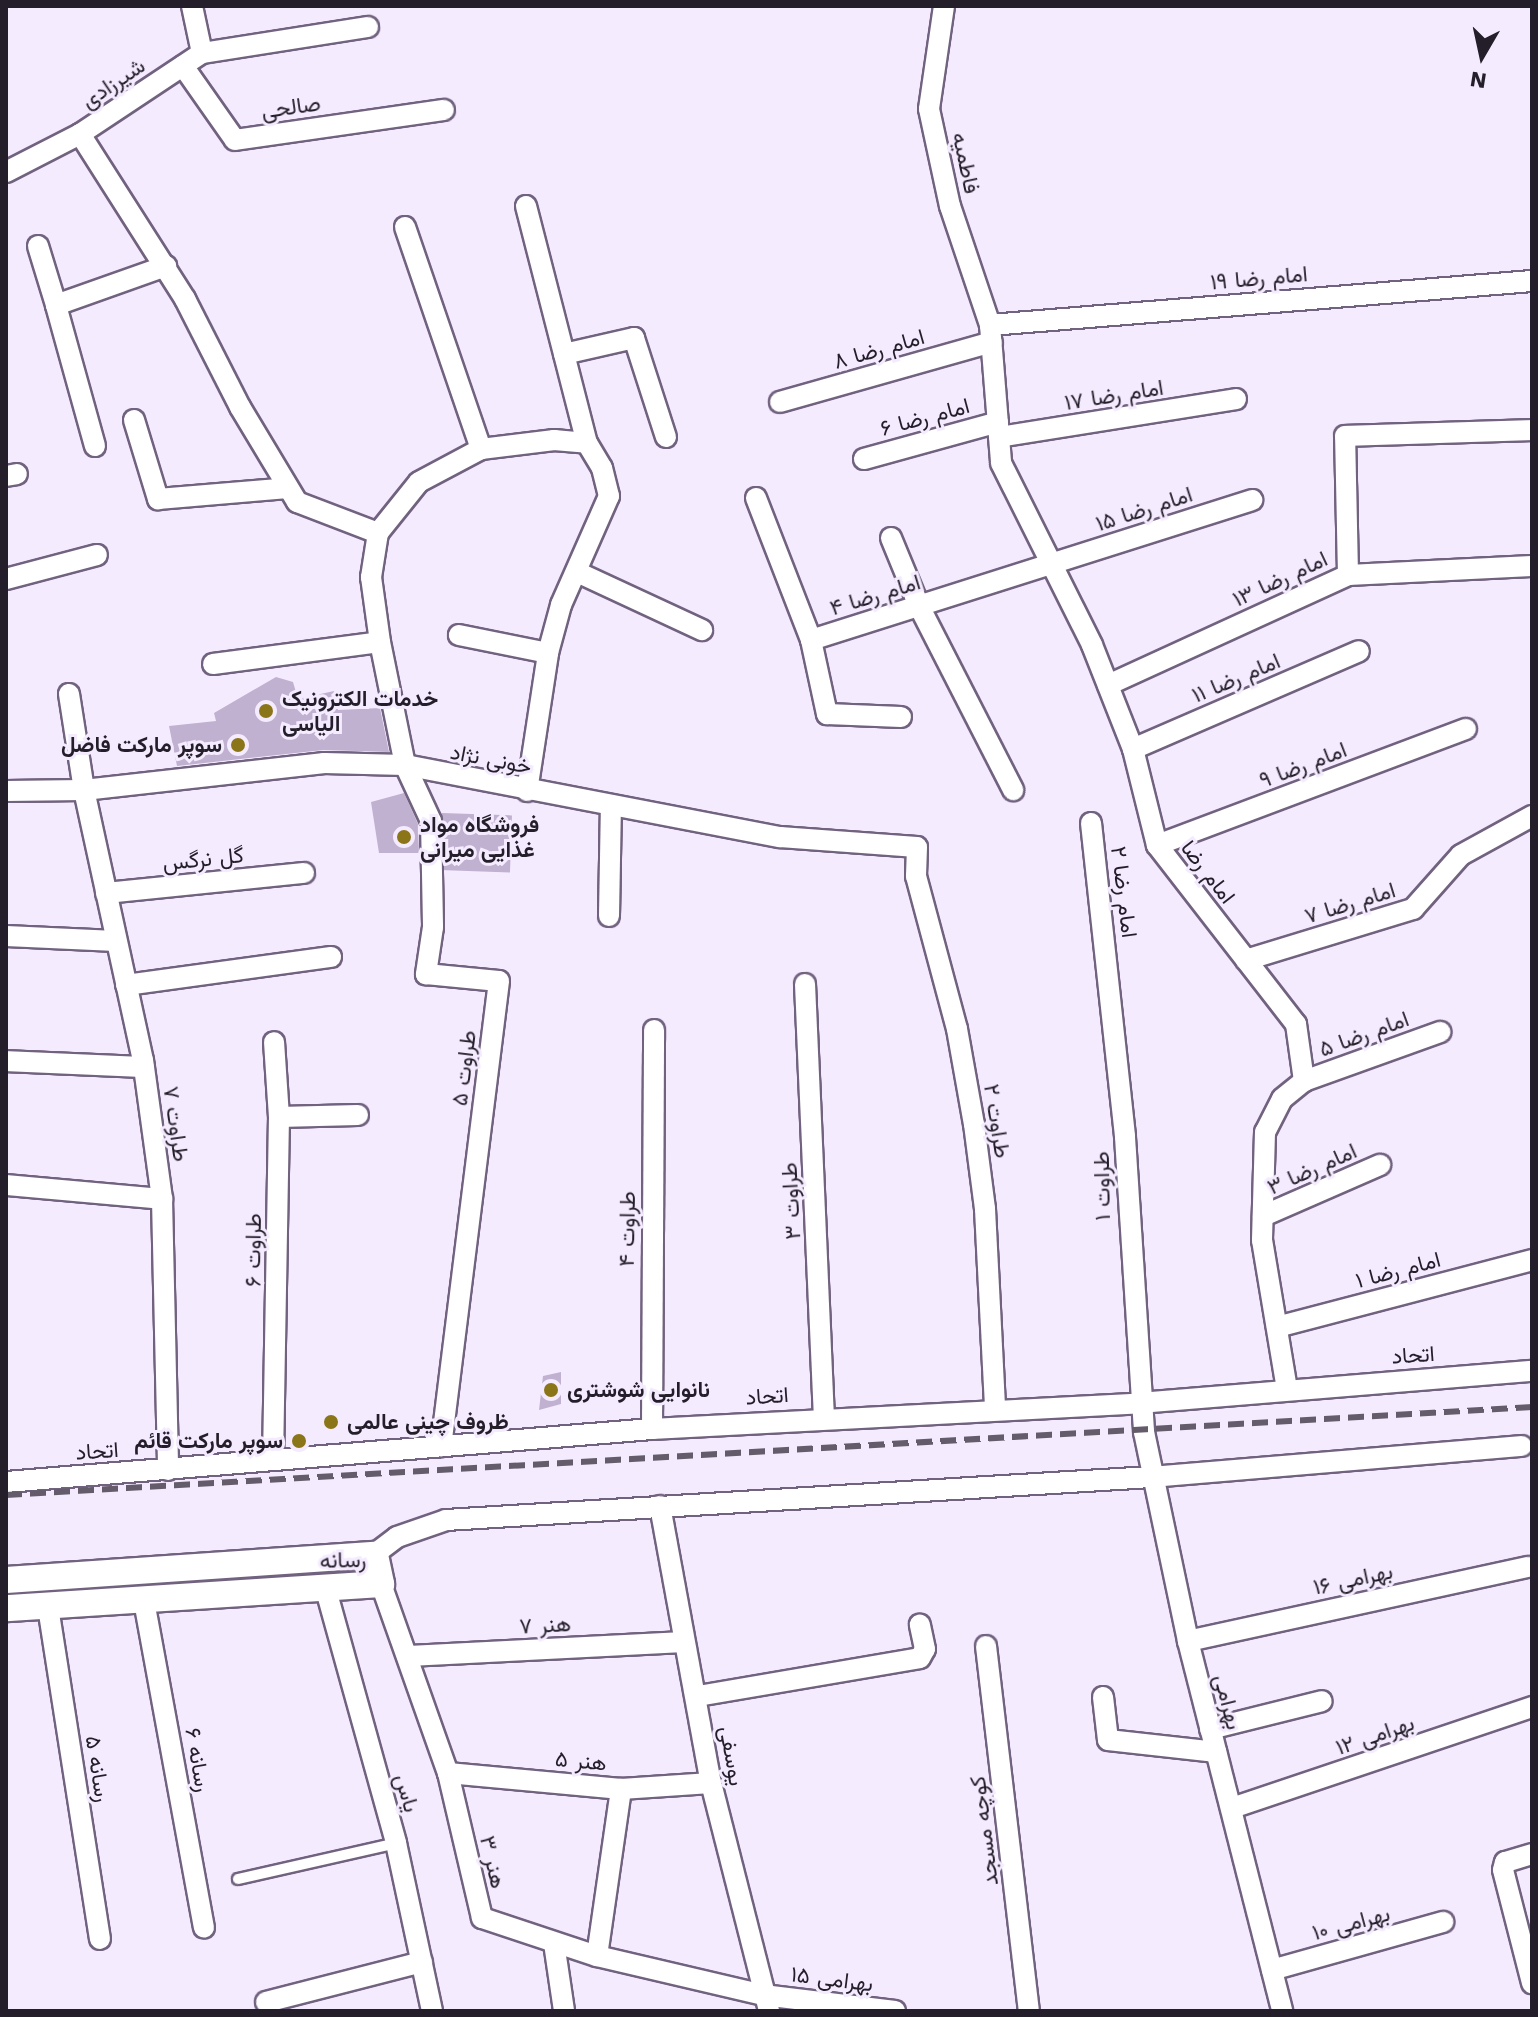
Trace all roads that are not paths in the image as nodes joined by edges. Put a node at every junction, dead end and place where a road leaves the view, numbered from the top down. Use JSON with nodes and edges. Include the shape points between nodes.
{"nodes":[{"id":1,"x":192,"y":6,"type":"edge"},
{"id":2,"x":944,"y":6,"type":"edge"},
{"id":3,"x":368,"y":27,"type":"dead end"},
{"id":4,"x":202,"y":53,"type":"junction"},
{"id":5,"x":183,"y":66,"type":"junction"},
{"id":6,"x":444,"y":110,"type":"dead end"},
{"id":7,"x":80,"y":134,"type":"junction"},
{"id":8,"x":6,"y":172,"type":"edge"},
{"id":9,"x":526,"y":206,"type":"dead end"},
{"id":10,"x":405,"y":227,"type":"dead end"},
{"id":11,"x":38,"y":246,"type":"dead end"},
{"id":12,"x":166,"y":266,"type":"junction"},
{"id":13,"x":1532,"y":281,"type":"edge"},
{"id":14,"x":56,"y":305,"type":"junction"},
{"id":15,"x":991,"y":334,"type":"junction"},
{"id":16,"x":564,"y":354,"type":"junction"},
{"id":17,"x":1236,"y":399,"type":"dead end"},
{"id":18,"x":780,"y":402,"type":"dead end"},
{"id":19,"x":134,"y":420,"type":"dead end"},
{"id":20,"x":998,"y":430,"type":"junction"},
{"id":21,"x":1532,"y":430,"type":"edge"},
{"id":22,"x":666,"y":437,"type":"dead end"},
{"id":23,"x":587,"y":443,"type":"junction"},
{"id":24,"x":95,"y":446,"type":"dead end"},
{"id":25,"x":481,"y":449,"type":"junction"},
{"id":26,"x":864,"y":459,"type":"dead end"},
{"id":27,"x":288,"y":488,"type":"junction"},
{"id":28,"x":756,"y":498,"type":"dead end"},
{"id":29,"x":1252,"y":500,"type":"dead end"},
{"id":30,"x":378,"y":533,"type":"junction"},
{"id":31,"x":891,"y":538,"type":"dead end"},
{"id":32,"x":97,"y":555,"type":"dead end"},
{"id":33,"x":1052,"y":564,"type":"junction"},
{"id":34,"x":1532,"y":566,"type":"edge"},
{"id":35,"x":577,"y":572,"type":"junction"},
{"id":36,"x":1348,"y":575,"type":"junction"},
{"id":37,"x":6,"y":579,"type":"edge"},
{"id":38,"x":919,"y":606,"type":"junction"},
{"id":39,"x":702,"y":630,"type":"dead end"},
{"id":40,"x":459,"y":635,"type":"dead end"},
{"id":41,"x":811,"y":640,"type":"junction"},
{"id":42,"x":380,"y":642,"type":"junction"},
{"id":43,"x":1359,"y":651,"type":"dead end"},
{"id":44,"x":548,"y":653,"type":"junction"},
{"id":45,"x":213,"y":664,"type":"dead end"},
{"id":46,"x":1108,"y":685,"type":"junction"},
{"id":47,"x":69,"y":694,"type":"dead end"},
{"id":48,"x":901,"y":717,"type":"dead end"},
{"id":49,"x":1466,"y":729,"type":"dead end"},
{"id":50,"x":1133,"y":749,"type":"junction"},
{"id":51,"x":405,"y":765,"type":"junction"},
{"id":52,"x":84,"y":790,"type":"junction"},
{"id":53,"x":1013,"y":790,"type":"dead end"},
{"id":54,"x":6,"y":791,"type":"edge"},
{"id":55,"x":527,"y":791,"type":"junction"},
{"id":56,"x":611,"y":805,"type":"junction"},
{"id":57,"x":1532,"y":816,"type":"edge"},
{"id":58,"x":1091,"y":823,"type":"dead end"},
{"id":59,"x":1157,"y":845,"type":"junction"},
{"id":60,"x":917,"y":847,"type":"joint"},
{"id":61,"x":304,"y":873,"type":"dead end"},
{"id":62,"x":106,"y":893,"type":"junction"},
{"id":63,"x":609,"y":916,"type":"dead end"},
{"id":64,"x":6,"y":936,"type":"edge"},
{"id":65,"x":116,"y":941,"type":"junction"},
{"id":66,"x":331,"y":957,"type":"dead end"},
{"id":67,"x":1246,"y":960,"type":"junction"},
{"id":68,"x":1110,"y":968,"type":"joint"},
{"id":69,"x":805,"y":984,"type":"dead end"},
{"id":70,"x":126,"y":985,"type":"junction"},
{"id":71,"x":654,"y":1030,"type":"dead end"},
{"id":72,"x":1440,"y":1032,"type":"dead end"},
{"id":73,"x":274,"y":1042,"type":"dead end"},
{"id":74,"x":6,"y":1061,"type":"edge"},
{"id":75,"x":144,"y":1067,"type":"junction"},
{"id":76,"x":1304,"y":1081,"type":"junction"},
{"id":77,"x":358,"y":1115,"type":"dead end"},
{"id":78,"x":279,"y":1117,"type":"junction"},
{"id":79,"x":1380,"y":1165,"type":"dead end"},
{"id":80,"x":6,"y":1185,"type":"edge"},
{"id":81,"x":162,"y":1199,"type":"junction"},
{"id":82,"x":1263,"y":1216,"type":"junction"},
{"id":83,"x":1532,"y":1260,"type":"edge"},
{"id":84,"x":1277,"y":1327,"type":"junction"},
{"id":85,"x":1532,"y":1371,"type":"edge"},
{"id":86,"x":1287,"y":1389,"type":"junction"},
{"id":87,"x":1140,"y":1403,"type":"junction"},
{"id":88,"x":995,"y":1408,"type":"junction"},
{"id":89,"x":824,"y":1416,"type":"junction"},
{"id":90,"x":652,"y":1429,"type":"junction"},
{"id":91,"x":441,"y":1446,"type":"junction"},
{"id":92,"x":1522,"y":1446,"type":"dead end"},
{"id":93,"x":273,"y":1460,"type":"junction"},
{"id":94,"x":168,"y":1470,"type":"junction"},
{"id":95,"x":1152,"y":1477,"type":"junction"},
{"id":96,"x":6,"y":1482,"type":"edge"},
{"id":97,"x":660,"y":1506,"type":"junction"},
{"id":98,"x":372,"y":1556,"type":"junction"},
{"id":99,"x":1528,"y":1567,"type":"dead end"},
{"id":100,"x":6,"y":1580,"type":"edge"},
{"id":101,"x":381,"y":1584,"type":"junction"},
{"id":102,"x":326,"y":1590,"type":"junction"},
{"id":103,"x":144,"y":1601,"type":"junction"},
{"id":104,"x":48,"y":1607,"type":"junction"},
{"id":105,"x":6,"y":1608,"type":"edge"},
{"id":106,"x":920,"y":1625,"type":"dead end"},
{"id":107,"x":1188,"y":1641,"type":"junction"},
{"id":108,"x":684,"y":1642,"type":"junction"},
{"id":109,"x":986,"y":1646,"type":"dead end"},
{"id":110,"x":409,"y":1656,"type":"junction"},
{"id":111,"x":698,"y":1696,"type":"junction"},
{"id":112,"x":1103,"y":1697,"type":"dead end"},
{"id":113,"x":1322,"y":1701,"type":"dead end"},
{"id":114,"x":1532,"y":1707,"type":"edge"},
{"id":115,"x":1210,"y":1729,"type":"junction"},
{"id":116,"x":1216,"y":1752,"type":"junction"},
{"id":117,"x":448,"y":1773,"type":"junction"},
{"id":118,"x":711,"y":1783,"type":"junction"},
{"id":119,"x":621,"y":1789,"type":"junction"},
{"id":120,"x":1232,"y":1808,"type":"junction"},
{"id":121,"x":396,"y":1843,"type":"junction"},
{"id":122,"x":1532,"y":1854,"type":"edge"},
{"id":123,"x":238,"y":1879,"type":"dead end"},
{"id":124,"x":1443,"y":1922,"type":"dead end"},
{"id":125,"x":204,"y":1928,"type":"dead end"},
{"id":126,"x":100,"y":1939,"type":"dead end"},
{"id":127,"x":554,"y":1943,"type":"junction"},
{"id":128,"x":597,"y":1956,"type":"junction"},
{"id":129,"x":422,"y":1962,"type":"junction"},
{"id":130,"x":1272,"y":1970,"type":"junction"},
{"id":131,"x":1532,"y":1983,"type":"edge"},
{"id":132,"x":266,"y":2002,"type":"dead end"},
{"id":133,"x":766,"y":2003,"type":"edge"},
{"id":134,"x":432,"y":2011,"type":"edge"},
{"id":135,"x":564,"y":2011,"type":"edge"},
{"id":136,"x":895,"y":2011,"type":"edge"},
{"id":137,"x":1029,"y":2011,"type":"edge"},
{"id":138,"x":1282,"y":2011,"type":"edge"}],
"edges":[{"from":1,"to":4,"type":"street"},
{"from":2,"to":15,"type":"street","name":"فاطمیه","via":[[929,109],[950,206]]},
{"from":3,"to":4,"type":"street"},
{"from":4,"to":5,"type":"street","name":"شیرزادی"},
{"from":5,"to":6,"type":"street","name":"صالحی","via":[[235,140]]},
{"from":5,"to":7,"type":"street","name":"شیرزادی"},
{"from":7,"to":8,"type":"street","name":"شیرزادی"},
{"from":7,"to":12,"type":"street"},
{"from":9,"to":16,"type":"street"},
{"from":10,"to":25,"type":"street"},
{"from":11,"to":14,"type":"street"},
{"from":12,"to":14,"type":"street"},
{"from":12,"to":27,"type":"street"},
{"from":13,"to":15,"type":"street","name":"امام رضا ۱۹"},
{"from":14,"to":24,"type":"street"},
{"from":15,"to":18,"type":"street","name":"امام رضا ۸"},
{"from":15,"to":20,"type":"street","name":"امام رضا"},
{"from":16,"to":22,"type":"street","via":[[634,338]]},
{"from":16,"to":23,"type":"street"},
{"from":17,"to":20,"type":"street","name":"امام رضا ۱۷"},
{"from":19,"to":27,"type":"street","via":[[158,499]]},
{"from":20,"to":26,"type":"street","name":"امام رضا ۶"},
{"from":20,"to":33,"type":"street","name":"امام رضا","via":[[1001,463]]},
{"from":21,"to":36,"type":"street","via":[[1345,436]]},
{"from":23,"to":25,"type":"street","via":[[554,440]]},
{"from":23,"to":35,"type":"street","via":[[602,468],[609,496]]},
{"from":25,"to":30,"type":"street","via":[[419,482]]},
{"from":27,"to":30,"type":"street","via":[[297,502]]},
{"from":28,"to":41,"type":"street","name":"امام رضا ۴"},
{"from":29,"to":33,"type":"street","name":"امام رضا ۱۵"},
{"from":30,"to":42,"type":"street","via":[[371,577]]},
{"from":31,"to":38,"type":"street"},
{"from":32,"to":37,"type":"street"},
{"from":33,"to":38,"type":"street","name":"امام رضا ۴"},
{"from":33,"to":46,"type":"street","name":"امام رضا"},
{"from":34,"to":36,"type":"street","name":"امام رضا ۱۳"},
{"from":35,"to":39,"type":"street"},
{"from":35,"to":44,"type":"street"},
{"from":36,"to":46,"type":"street","name":"امام رضا ۱۳"},
{"from":38,"to":41,"type":"street","name":"امام رضا ۴"},
{"from":38,"to":53,"type":"street"},
{"from":40,"to":44,"type":"street"},
{"from":41,"to":48,"type":"street","via":[[827,714]]},
{"from":42,"to":45,"type":"street"},
{"from":42,"to":51,"type":"street"},
{"from":43,"to":50,"type":"street","name":"امام رضا ۱۱"},
{"from":44,"to":55,"type":"street"},
{"from":46,"to":50,"type":"street","name":"امام رضا"},
{"from":47,"to":52,"type":"street","name":"طراوت ۷"},
{"from":49,"to":59,"type":"street","name":"امام رضا ۹"},
{"from":50,"to":59,"type":"street","name":"امام رضا"},
{"from":51,"to":52,"type":"street","name":"خونی نژاد","via":[[324,763]]},
{"from":51,"to":55,"type":"street","name":"خونی نژاد"},
{"from":51,"to":91,"type":"street","name":"طراوت ۵","via":[[431,821],[433,927],[426,974],[499,981]]},
{"from":52,"to":54,"type":"street","name":"خونی نژاد"},
{"from":52,"to":62,"type":"street","name":"طراوت ۷"},
{"from":55,"to":56,"type":"street","name":"خونی نژاد"},
{"from":56,"to":60,"type":"street","name":"خونی نژاد","via":[[780,837]]},
{"from":56,"to":63,"type":"street"},
{"from":57,"to":67,"type":"street","name":"امام رضا ۷","via":[[1461,855],[1413,909]]},
{"from":58,"to":68,"type":"street","name":"امام رضا ۲"},
{"from":59,"to":67,"type":"street","name":"امام رضا"},
{"from":60,"to":88,"type":"street","name":"طراوت ۲","via":[[916,876],[957,1029],[976,1138]]},
{"from":61,"to":62,"type":"street","name":"گل نرگس"},
{"from":62,"to":65,"type":"street","name":"طراوت ۷"},
{"from":64,"to":65,"type":"street"},
{"from":65,"to":70,"type":"street","name":"طراوت ۷"},
{"from":66,"to":70,"type":"street"},
{"from":67,"to":76,"type":"street","name":"امام رضا","via":[[1296,1024]]},
{"from":68,"to":87,"type":"street","name":"طراوت ۱"},
{"from":69,"to":89,"type":"street","name":"طراوت ۳"},
{"from":70,"to":75,"type":"street","name":"طراوت ۷"},
{"from":71,"to":90,"type":"street","name":"طراوت ۴"},
{"from":72,"to":76,"type":"street","name":"امام رضا ۵"},
{"from":73,"to":78,"type":"street","name":"طراوت ۶"},
{"from":74,"to":75,"type":"street"},
{"from":75,"to":81,"type":"street","name":"طراوت ۷"},
{"from":76,"to":82,"type":"street","via":[[1282,1099],[1265,1132]]},
{"from":77,"to":78,"type":"street"},
{"from":78,"to":93,"type":"street","name":"طراوت ۶"},
{"from":79,"to":82,"type":"street","name":"امام رضا ۳"},
{"from":80,"to":81,"type":"street"},
{"from":81,"to":94,"type":"street","name":"طراوت ۷"},
{"from":82,"to":84,"type":"street"},
{"from":83,"to":84,"type":"street","name":"امام رضا ۱"},
{"from":84,"to":86,"type":"street"},
{"from":85,"to":86,"type":"street","name":"اتحاد"},
{"from":86,"to":87,"type":"street","name":"اتحاد"},
{"from":87,"to":88,"type":"street","name":"اتحاد"},
{"from":87,"to":95,"type":"street","name":"بهرامی"},
{"from":88,"to":89,"type":"street","name":"اتحاد"},
{"from":89,"to":90,"type":"street","name":"اتحاد"},
{"from":90,"to":91,"type":"street","name":"اتحاد"},
{"from":91,"to":93,"type":"street","name":"اتحاد"},
{"from":92,"to":95,"type":"street"},
{"from":93,"to":94,"type":"street","name":"اتحاد"},
{"from":94,"to":96,"type":"street","name":"اتحاد"},
{"from":95,"to":97,"type":"street"},
{"from":95,"to":107,"type":"street","name":"بهرامی"},
{"from":97,"to":98,"type":"street","via":[[446,1520],[397,1537]]},
{"from":97,"to":108,"type":"street","name":"یوسفی"},
{"from":98,"to":100,"type":"street","name":"رسانه"},
{"from":98,"to":101,"type":"street","name":"رسانه"},
{"from":99,"to":107,"type":"street","name":"بهرامی ۱۶"},
{"from":101,"to":102,"type":"street","name":"رسانه"},
{"from":101,"to":110,"type":"street","name":"هنر ۳"},
{"from":102,"to":103,"type":"street","name":"رسانه"},
{"from":102,"to":121,"type":"street","name":"یاس"},
{"from":103,"to":104,"type":"street","name":"رسانه"},
{"from":103,"to":125,"type":"street","name":"رسانه ۶"},
{"from":104,"to":105,"type":"street","name":"رسانه"},
{"from":104,"to":126,"type":"street","name":"رسانه ۵"},
{"from":106,"to":111,"type":"street","via":[[925,1649],[920,1658]]},
{"from":107,"to":115,"type":"street","name":"بهرامی"},
{"from":108,"to":110,"type":"street","name":"هنر ۷"},
{"from":108,"to":111,"type":"street","name":"یوسفی"},
{"from":109,"to":137,"type":"street","name":"کوچه مسجد"},
{"from":110,"to":117,"type":"street","name":"هنر ۳"},
{"from":111,"to":118,"type":"street","name":"یوسفی"},
{"from":112,"to":116,"type":"street","via":[[1108,1740]]},
{"from":113,"to":115,"type":"street"},
{"from":114,"to":120,"type":"street","name":"بهرامی ۱۲"},
{"from":115,"to":116,"type":"street","name":"بهرامی"},
{"from":116,"to":120,"type":"street","name":"بهرامی"},
{"from":117,"to":119,"type":"street","name":"هنر ۵"},
{"from":117,"to":127,"type":"street","name":"هنر ۳","via":[[482,1918]]},
{"from":118,"to":119,"type":"street","name":"هنر ۵"},
{"from":118,"to":133,"type":"street","name":"یوسفی"},
{"from":119,"to":128,"type":"street"},
{"from":120,"to":130,"type":"street","name":"بهرامی"},
{"from":121,"to":123,"type":"lane"},
{"from":121,"to":129,"type":"street","name":"یاس"},
{"from":122,"to":131,"type":"street","via":[[1505,1862],[1503,1870]]},
{"from":124,"to":130,"type":"street","name":"بهرامی ۱۰"},
{"from":127,"to":128,"type":"street","name":"هنر ۳"},
{"from":127,"to":135,"type":"street"},
{"from":128,"to":133,"type":"street","name":"هنر ۳"},
{"from":129,"to":132,"type":"street"},
{"from":129,"to":134,"type":"street","name":"یاس"},
{"from":130,"to":138,"type":"street","name":"بهرامی"},
{"from":133,"to":136,"type":"street","name":"بهرامی ۱۵"}]}
